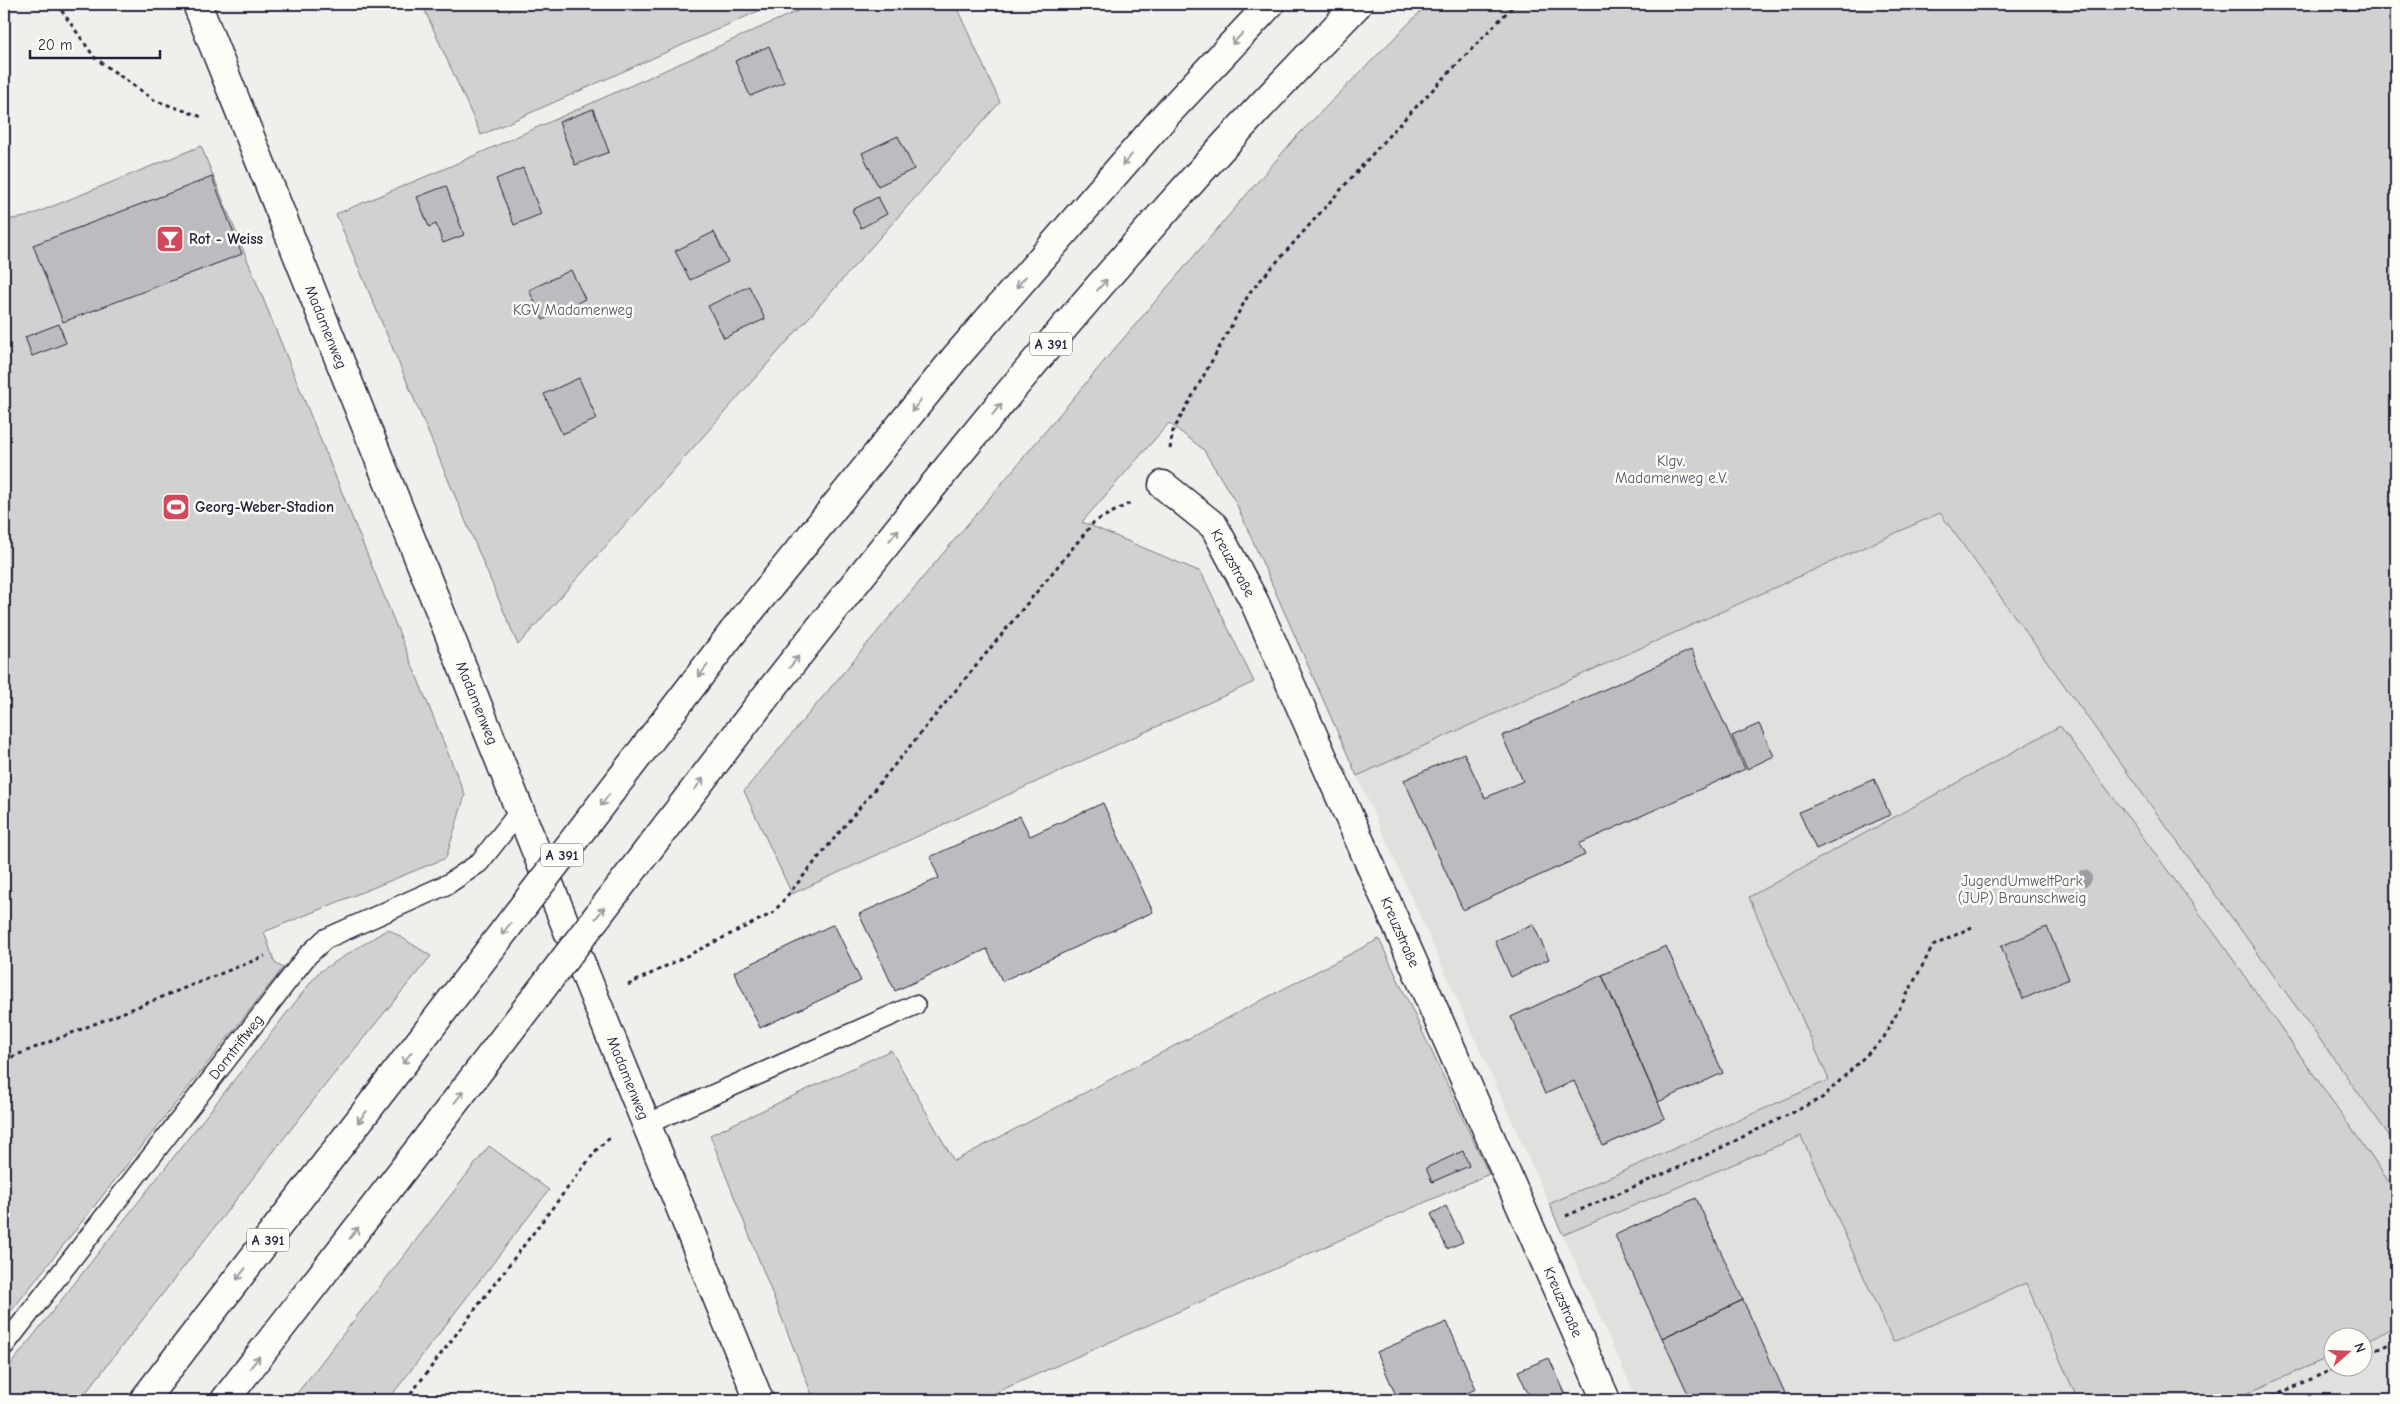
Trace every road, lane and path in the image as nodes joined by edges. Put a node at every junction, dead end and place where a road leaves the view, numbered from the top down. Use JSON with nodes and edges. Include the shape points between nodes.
{"nodes":[{"id":1,"x":57,"y":4,"type":"edge"},
{"id":2,"x":197,"y":4,"type":"edge"},
{"id":3,"x":1270,"y":4,"type":"edge"},
{"id":4,"x":1358,"y":4,"type":"edge"},
{"id":5,"x":1515,"y":4,"type":"edge"},
{"id":6,"x":238,"y":107,"type":"junction"},
{"id":7,"x":1163,"y":485,"type":"junction"},
{"id":8,"x":520,"y":811,"type":"junction"},
{"id":9,"x":1972,"y":927,"type":"dead end"},
{"id":10,"x":272,"y":953,"type":"dead end"},
{"id":11,"x":596,"y":1001,"type":"junction"},
{"id":12,"x":915,"y":1005,"type":"dead end"},
{"id":13,"x":4,"y":1060,"type":"edge"},
{"id":14,"x":644,"y":1117,"type":"junction"},
{"id":15,"x":1565,"y":1216,"type":"dead end"},
{"id":16,"x":2396,"y":1341,"type":"edge"},
{"id":17,"x":4,"y":1346,"type":"edge"},
{"id":18,"x":2372,"y":1352,"type":"edge"},
{"id":19,"x":2322,"y":1374,"type":"edge"},
{"id":20,"x":144,"y":1400,"type":"edge"},
{"id":21,"x":225,"y":1400,"type":"edge"},
{"id":22,"x":406,"y":1400,"type":"edge"},
{"id":23,"x":759,"y":1400,"type":"edge"},
{"id":24,"x":1606,"y":1400,"type":"edge"},
{"id":25,"x":2265,"y":1400,"type":"edge"}],
"edges":[{"from":1,"to":6,"type":"path","via":[[95,58],[154,100],[202,117]]},
{"from":2,"to":6,"type":"main road","name":"Madamenweg"},
{"from":3,"to":20,"type":"main road","number":"A 391","one_way":true,"bridge":true,"via":[[1166,115],[955,358],[733,632]]},
{"from":21,"to":4,"type":"main road","number":"A 391","one_way":true,"bridge":true,"via":[[863,573],[1035,362],[1190,182]]},
{"from":5,"to":7,"type":"path","via":[[1392,132],[1250,292],[1173,430]]},
{"from":6,"to":8,"type":"main road","name":"Madamenweg"},
{"from":7,"to":11,"type":"path","via":[[1094,522],[773,913]]},
{"from":7,"to":24,"type":"main road","name":"Kreuzstraße","via":[[1214,526],[1254,600]]},
{"from":8,"to":11,"type":"main road","name":"Madamenweg"},
{"from":8,"to":17,"type":"lane","name":"Dorntriftweg","via":[[479,863],[448,884],[325,939],[307,956]]},
{"from":9,"to":15,"type":"path","via":[[1933,946],[1883,1039],[1822,1098],[1698,1159]]},
{"from":10,"to":13,"type":"path"},
{"from":11,"to":14,"type":"main road","name":"Madamenweg"},
{"from":12,"to":14,"type":"lane"},
{"from":14,"to":22,"type":"path","via":[[598,1148]]},
{"from":14,"to":23,"type":"main road","name":"Madamenweg"},
{"from":16,"to":18,"type":"path"},
{"from":19,"to":25,"type":"path"}]}
